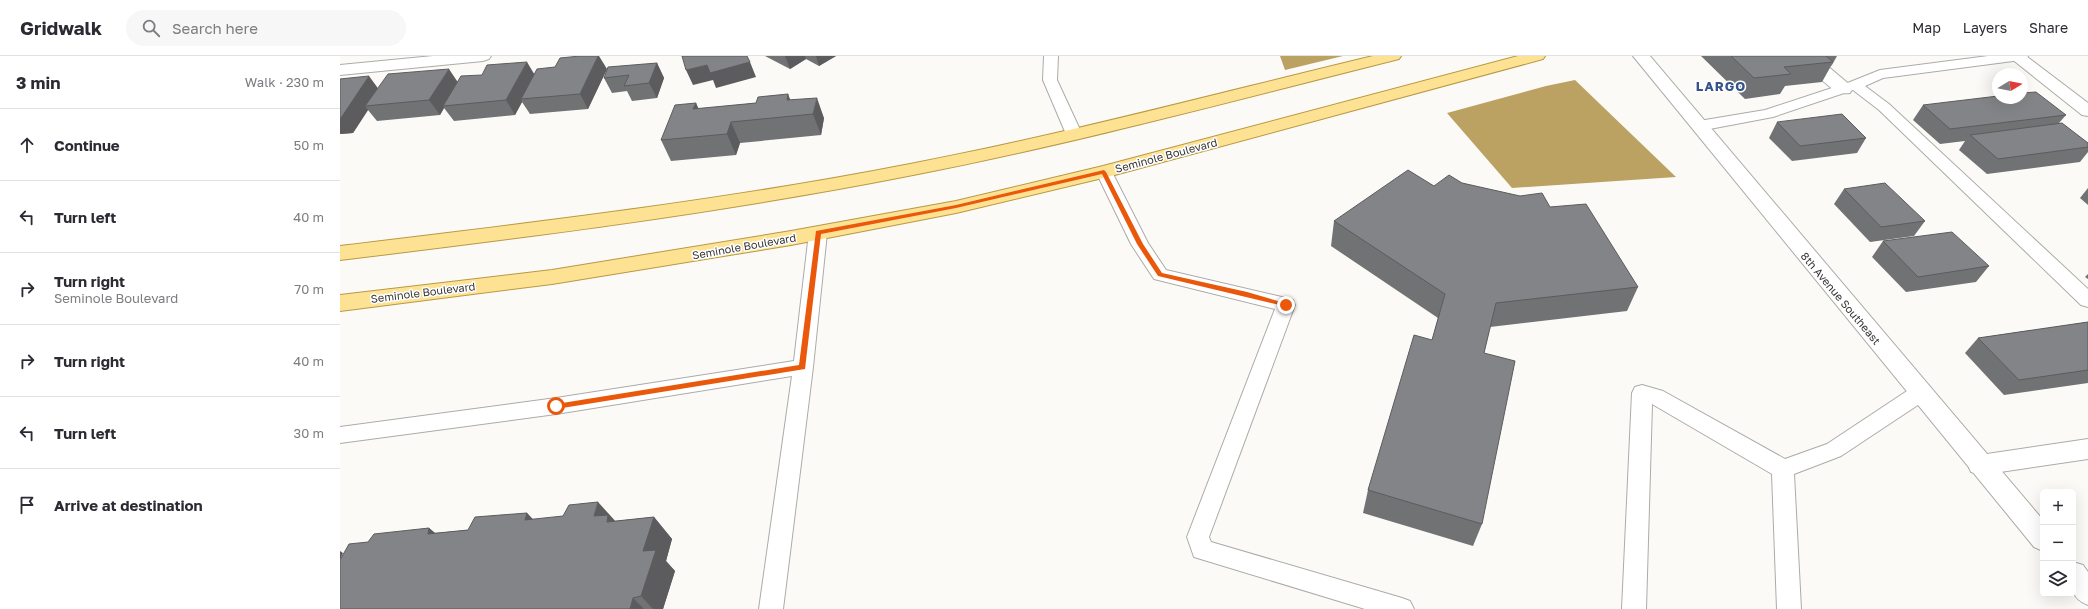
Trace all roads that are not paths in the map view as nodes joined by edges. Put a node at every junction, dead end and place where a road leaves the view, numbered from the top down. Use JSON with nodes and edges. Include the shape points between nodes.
{"nodes":[{"id":1,"x":483,"y":56,"type":"edge"},
{"id":2,"x":1051,"y":56,"type":"edge"},
{"id":3,"x":1393,"y":56,"type":"edge"},
{"id":4,"x":1537,"y":56,"type":"edge"},
{"id":5,"x":1641,"y":56,"type":"edge"},
{"id":6,"x":2016,"y":56,"type":"edge"},
{"id":7,"x":2021,"y":56,"type":"edge"},
{"id":8,"x":1818,"y":67,"type":"edge"},
{"id":9,"x":340,"y":70,"type":"edge"},
{"id":10,"x":1849,"y":87,"type":"junction"},
{"id":11,"x":2088,"y":111,"type":"edge"},
{"id":12,"x":1699,"y":126,"type":"junction"},
{"id":13,"x":1074,"y":134,"type":"junction"},
{"id":14,"x":1104,"y":172,"type":"junction"},
{"id":15,"x":818,"y":233,"type":"junction"},
{"id":16,"x":340,"y":253,"type":"edge"},
{"id":17,"x":2088,"y":300,"type":"edge"},
{"id":18,"x":340,"y":302,"type":"edge"},
{"id":19,"x":803,"y":367,"type":"junction"},
{"id":20,"x":1920,"y":393,"type":"junction"},
{"id":21,"x":340,"y":435,"type":"edge"},
{"id":22,"x":2088,"y":449,"type":"edge"},
{"id":23,"x":1980,"y":465,"type":"junction"},
{"id":24,"x":1784,"y":469,"type":"junction"},
{"id":25,"x":2040,"y":535,"type":"edge"},
{"id":26,"x":2076,"y":578,"type":"edge"},
{"id":27,"x":2088,"y":592,"type":"edge"},
{"id":28,"x":771,"y":609,"type":"edge"},
{"id":29,"x":1402,"y":609,"type":"edge"},
{"id":30,"x":1634,"y":609,"type":"edge"},
{"id":31,"x":1789,"y":609,"type":"edge"}],
"edges":[{"from":1,"to":9,"type":"street"},
{"from":2,"to":13,"type":"lane","via":[[1050,80]]},
{"from":3,"to":13,"type":"main road"},
{"from":4,"to":14,"type":"main road","name":"Seminole Boulevard"},
{"from":5,"to":12,"type":"street","name":"8th Avenue Southeast"},
{"from":6,"to":7,"type":"lane"},
{"from":6,"to":10,"type":"lane","via":[[1880,74]]},
{"from":6,"to":11,"type":"street"},
{"from":8,"to":10,"type":"street"},
{"from":10,"to":12,"type":"lane","via":[[1768,114]]},
{"from":10,"to":17,"type":"lane","via":[[1884,107]]},
{"from":12,"to":20,"type":"street","name":"8th Avenue Southeast"},
{"from":13,"to":16,"type":"main road","via":[[911,170],[745,199],[556,227]]},
{"from":14,"to":15,"type":"main road","name":"Seminole Boulevard","via":[[956,206]]},
{"from":14,"to":29,"type":"lane","via":[[1140,244],[1160,275],[1286,305],[1198,537],[1202,550]]},
{"from":15,"to":18,"type":"main road","name":"Seminole Boulevard","via":[[552,277]]},
{"from":15,"to":19,"type":"lane"},
{"from":19,"to":21,"type":"lane","via":[[556,406]]},
{"from":19,"to":28,"type":"lane"},
{"from":20,"to":23,"type":"street","name":"8th Avenue Southeast"},
{"from":20,"to":24,"type":"lane","via":[[1834,450]]},
{"from":22,"to":23,"type":"street"},
{"from":23,"to":25,"type":"street","name":"8th Avenue Southeast"},
{"from":24,"to":30,"type":"lane","via":[[1656,397],[1642,393]]},
{"from":24,"to":31,"type":"lane"},
{"from":26,"to":27,"type":"street"}]}
